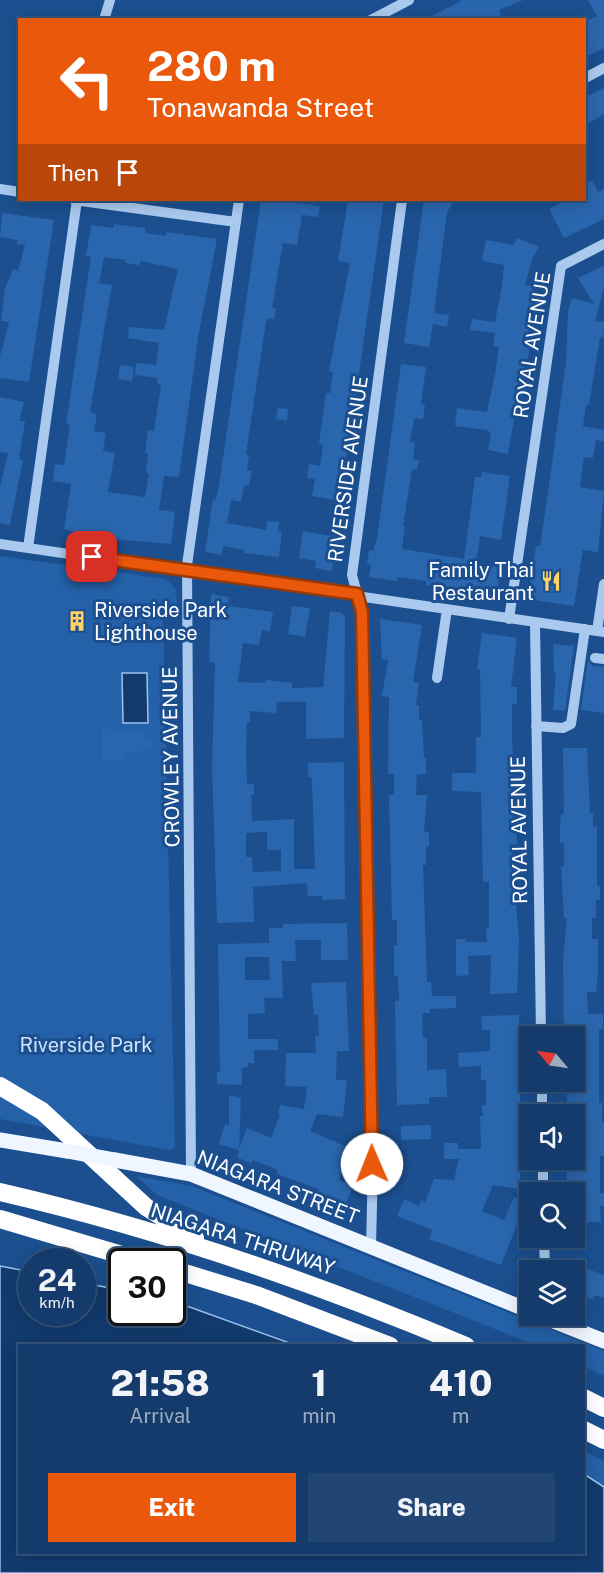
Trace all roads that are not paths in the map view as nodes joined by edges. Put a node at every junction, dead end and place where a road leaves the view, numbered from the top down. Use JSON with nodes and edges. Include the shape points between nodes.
{"nodes":[{"id":1,"x":110,"y":0,"type":"edge"},
{"id":2,"x":409,"y":0,"type":"edge"},
{"id":3,"x":105,"y":18,"type":"edge"},
{"id":4,"x":375,"y":18,"type":"edge"},
{"id":5,"x":604,"y":68,"type":"edge"},
{"id":6,"x":586,"y":77,"type":"edge"},
{"id":7,"x":0,"y":189,"type":"edge"},
{"id":8,"x":18,"y":192,"type":"edge"},
{"id":9,"x":76,"y":201,"type":"edge"},
{"id":10,"x":83,"y":201,"type":"edge"},
{"id":11,"x":239,"y":201,"type":"edge"},
{"id":12,"x":402,"y":201,"type":"edge"},
{"id":13,"x":236,"y":222,"type":"junction"},
{"id":14,"x":604,"y":244,"type":"edge"},
{"id":15,"x":0,"y":544,"type":"edge"},
{"id":16,"x":28,"y":548,"type":"junction"},
{"id":17,"x":187,"y":572,"type":"junction"},
{"id":18,"x":604,"y":584,"type":"edge"},
{"id":19,"x":357,"y":594,"type":"junction"},
{"id":20,"x":447,"y":609,"type":"junction"},
{"id":21,"x":509,"y":619,"type":"junction"},
{"id":22,"x":535,"y":622,"type":"junction"},
{"id":23,"x":585,"y":629,"type":"junction"},
{"id":24,"x":601,"y":632,"type":"edge"},
{"id":25,"x":591,"y":658,"type":"edge"},
{"id":26,"x":437,"y":678,"type":"dead end"},
{"id":27,"x":536,"y":726,"type":"junction"},
{"id":28,"x":541,"y":1026,"type":"edge"},
{"id":29,"x":0,"y":1086,"type":"edge"},
{"id":30,"x":0,"y":1140,"type":"edge"},
{"id":31,"x":191,"y":1174,"type":"junction"},
{"id":32,"x":0,"y":1192,"type":"edge"},
{"id":33,"x":0,"y":1219,"type":"edge"},
{"id":34,"x":371,"y":1246,"type":"junction"},
{"id":35,"x":215,"y":1250,"type":"junction"},
{"id":36,"x":108,"y":1251,"type":"edge"},
{"id":37,"x":186,"y":1273,"type":"edge"},
{"id":38,"x":519,"y":1307,"type":"edge"},
{"id":39,"x":568,"y":1326,"type":"edge"},
{"id":40,"x":604,"y":1341,"type":"edge"},
{"id":41,"x":385,"y":1344,"type":"edge"},
{"id":42,"x":461,"y":1344,"type":"edge"},
{"id":43,"x":585,"y":1398,"type":"edge"},
{"id":44,"x":604,"y":1408,"type":"edge"},
{"id":45,"x":585,"y":1430,"type":"edge"},
{"id":46,"x":604,"y":1440,"type":"edge"}],
"edges":[{"from":1,"to":3,"type":"street"},
{"from":2,"to":4,"type":"street"},
{"from":5,"to":6,"type":"street"},
{"from":7,"to":8,"type":"street"},
{"from":9,"to":16,"type":"street"},
{"from":10,"to":13,"type":"street"},
{"from":11,"to":13,"type":"street","name":"CROWLEY AVENUE"},
{"from":12,"to":19,"type":"street","name":"RIVERSIDE AVENUE","via":[[352,575]]},
{"from":13,"to":17,"type":"street","name":"CROWLEY AVENUE"},
{"from":14,"to":21,"type":"street","name":"ROYAL AVENUE","via":[[561,266]]},
{"from":15,"to":16,"type":"street"},
{"from":16,"to":17,"type":"street"},
{"from":17,"to":19,"type":"street"},
{"from":17,"to":31,"type":"street","name":"CROWLEY AVENUE"},
{"from":18,"to":24,"type":"street"},
{"from":19,"to":20,"type":"street"},
{"from":19,"to":34,"type":"street","name":"RIVERSIDE AVENUE","via":[[362,624]]},
{"from":20,"to":21,"type":"street"},
{"from":20,"to":26,"type":"street"},
{"from":21,"to":22,"type":"street"},
{"from":22,"to":23,"type":"street"},
{"from":22,"to":27,"type":"street","name":"ROYAL AVENUE"},
{"from":23,"to":24,"type":"street"},
{"from":23,"to":25,"type":"street"},
{"from":25,"to":27,"type":"street","via":[[571,724],[563,728]]},
{"from":27,"to":28,"type":"street","name":"ROYAL AVENUE"},
{"from":29,"to":35,"type":"highway","via":[[48,1117],[146,1207]]},
{"from":30,"to":31,"type":"main road","name":"NIAGARA STREET","bridge":true},
{"from":31,"to":34,"type":"main road","name":"NIAGARA STREET"},
{"from":32,"to":35,"type":"highway","name":"NIAGARA THRUWAY"},
{"from":33,"to":36,"type":"highway"},
{"from":34,"to":38,"type":"main road","name":"NIAGARA STREET"},
{"from":35,"to":42,"type":"highway","name":"NIAGARA THRUWAY","via":[[323,1288]]},
{"from":37,"to":41,"type":"highway","via":[[256,1295]]},
{"from":39,"to":40,"type":"main road"},
{"from":43,"to":44,"type":"highway"},
{"from":45,"to":46,"type":"highway"}]}
